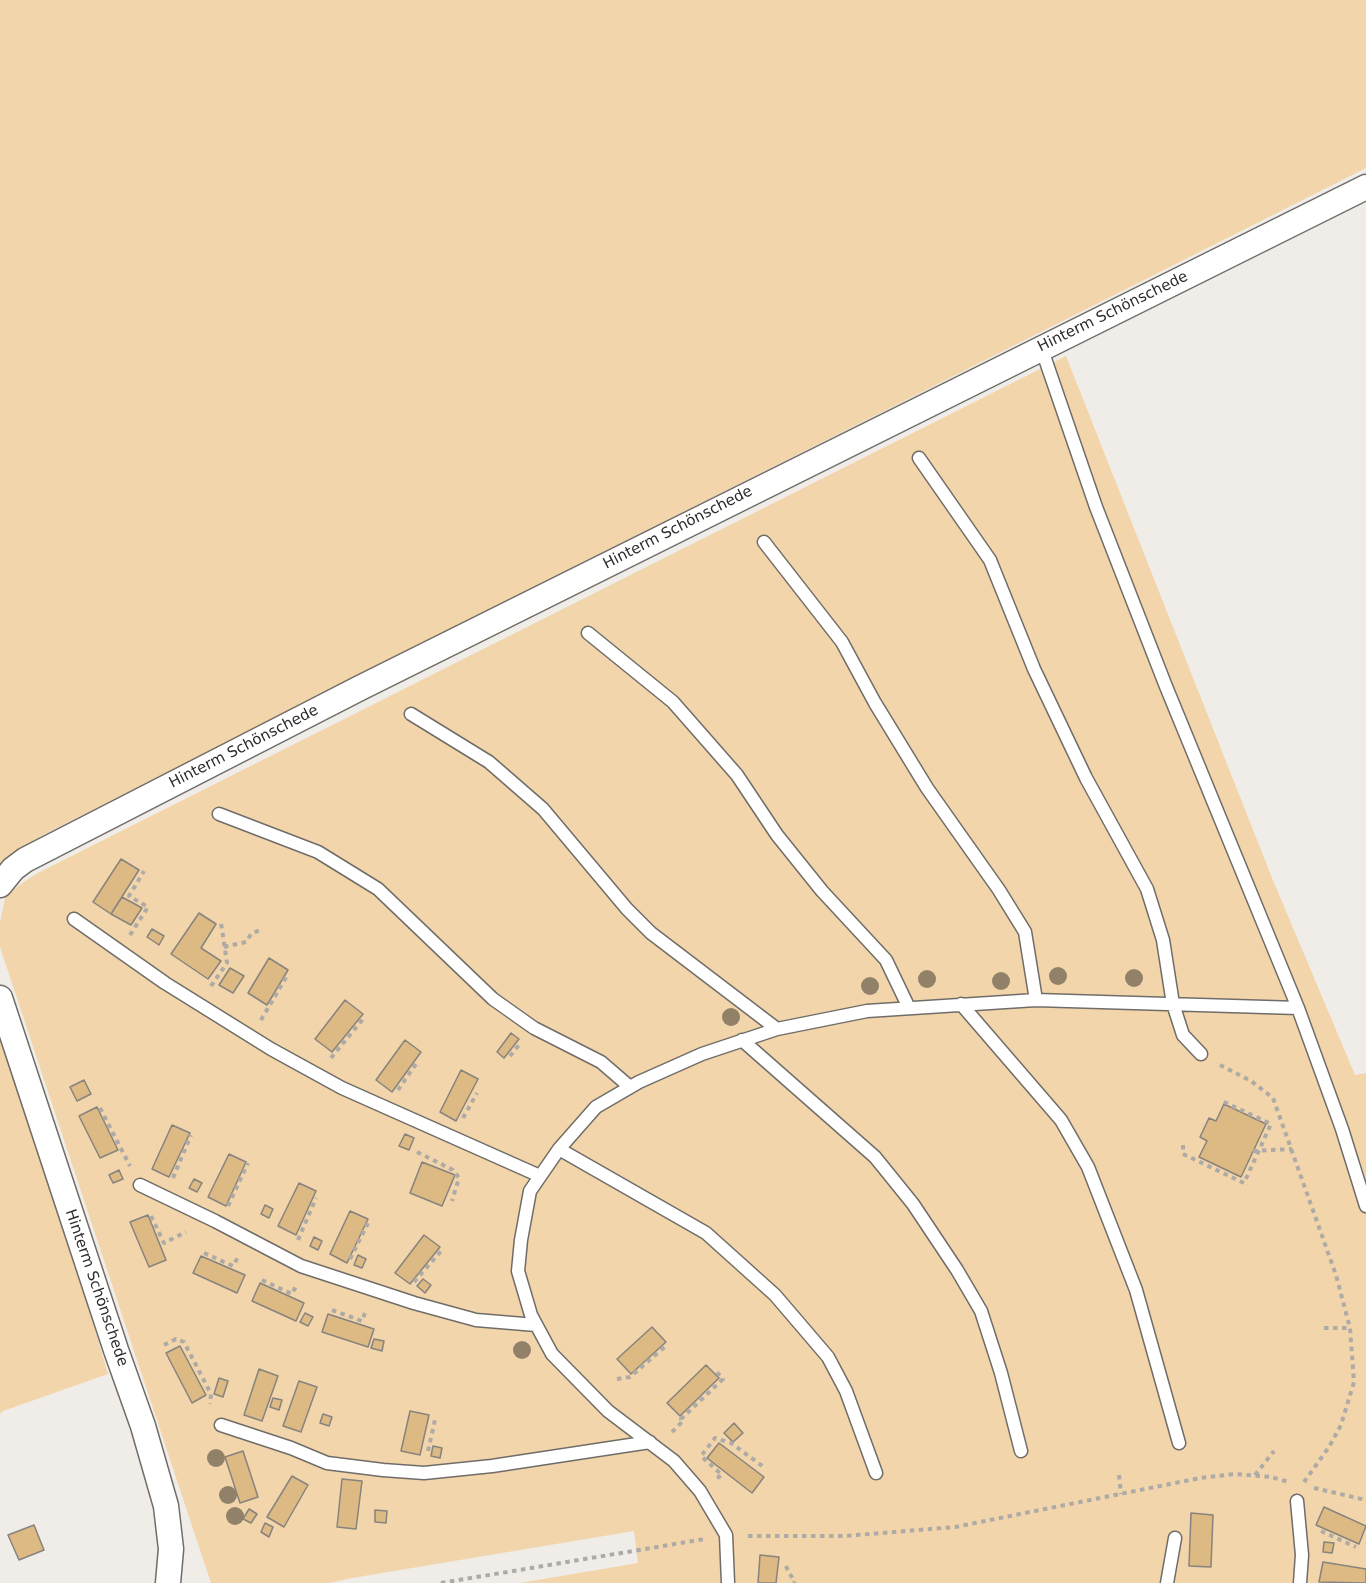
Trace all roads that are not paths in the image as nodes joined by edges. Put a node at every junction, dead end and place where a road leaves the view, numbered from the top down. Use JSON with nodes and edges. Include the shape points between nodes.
{"nodes":[{"id":1,"x":1366,"y":187,"type":"edge"},
{"id":2,"x":1041,"y":347,"type":"junction"},
{"id":3,"x":919,"y":458,"type":"dead end"},
{"id":4,"x":764,"y":542,"type":"dead end"},
{"id":5,"x":588,"y":633,"type":"dead end"},
{"id":6,"x":411,"y":714,"type":"dead end"},
{"id":7,"x":219,"y":814,"type":"dead end"},
{"id":8,"x":0,"y":885,"type":"edge"},
{"id":9,"x":74,"y":919,"type":"dead end"},
{"id":10,"x":0,"y":998,"type":"edge"},
{"id":11,"x":1036,"y":999,"type":"junction"},
{"id":12,"x":961,"y":1004,"type":"junction"},
{"id":13,"x":1173,"y":1004,"type":"junction"},
{"id":14,"x":909,"y":1008,"type":"junction"},
{"id":15,"x":1298,"y":1008,"type":"junction"},
{"id":16,"x":777,"y":1029,"type":"junction"},
{"id":17,"x":742,"y":1040,"type":"junction"},
{"id":18,"x":1201,"y":1054,"type":"road end"},
{"id":19,"x":630,"y":1087,"type":"junction"},
{"id":20,"x":559,"y":1149,"type":"junction"},
{"id":21,"x":540,"y":1176,"type":"junction"},
{"id":22,"x":144,"y":1188,"type":"road end"},
{"id":23,"x":1366,"y":1206,"type":"edge"},
{"id":24,"x":536,"y":1325,"type":"junction"},
{"id":25,"x":222,"y":1425,"type":"dead end"},
{"id":26,"x":1179,"y":1443,"type":"dead end"},
{"id":27,"x":653,"y":1444,"type":"junction"},
{"id":28,"x":1021,"y":1451,"type":"dead end"},
{"id":29,"x":876,"y":1473,"type":"dead end"},
{"id":30,"x":1297,"y":1501,"type":"dead end"},
{"id":31,"x":1175,"y":1538,"type":"dead end"},
{"id":32,"x":168,"y":1583,"type":"edge"},
{"id":33,"x":728,"y":1583,"type":"edge"},
{"id":34,"x":1167,"y":1583,"type":"edge"},
{"id":35,"x":1299,"y":1583,"type":"edge"}],
"edges":[{"from":1,"to":2,"type":"street","name":"Hinterm Schönschede"},
{"from":2,"to":8,"type":"street","name":"Hinterm Schönschede","via":[[77,833],[25,860]]},
{"from":2,"to":15,"type":"lane","via":[[1096,507]]},
{"from":3,"to":13,"type":"lane","via":[[990,560],[1039,679],[1086,778],[1147,889],[1163,940]]},
{"from":4,"to":11,"type":"lane","via":[[842,642],[927,788],[1025,932]]},
{"from":5,"to":14,"type":"lane","via":[[673,702],[737,775],[777,835],[822,891],[886,960]]},
{"from":6,"to":16,"type":"lane","via":[[489,762],[543,809],[651,933]]},
{"from":7,"to":19,"type":"lane","via":[[318,852],[378,889],[493,999],[534,1028],[601,1062]]},
{"from":9,"to":21,"type":"lane","via":[[165,983],[270,1049],[342,1088]]},
{"from":10,"to":32,"type":"street","name":"Hinterm Schönschede","via":[[150,1449],[166,1506],[171,1549]]},
{"from":11,"to":12,"type":"lane"},
{"from":11,"to":13,"type":"lane"},
{"from":12,"to":14,"type":"lane"},
{"from":12,"to":26,"type":"lane","via":[[1060,1120],[1088,1167],[1136,1290]]},
{"from":13,"to":15,"type":"lane"},
{"from":13,"to":18,"type":"lane","via":[[1183,1035]]},
{"from":14,"to":16,"type":"lane","via":[[867,1011]]},
{"from":15,"to":23,"type":"lane"},
{"from":16,"to":17,"type":"lane"},
{"from":17,"to":19,"type":"lane"},
{"from":17,"to":28,"type":"lane","via":[[875,1157],[913,1204],[981,1311]]},
{"from":19,"to":20,"type":"lane","via":[[596,1107]]},
{"from":20,"to":21,"type":"lane"},
{"from":20,"to":29,"type":"lane","via":[[706,1233],[775,1295],[828,1357],[846,1391]]},
{"from":21,"to":24,"type":"lane","via":[[530,1191],[518,1271]]},
{"from":22,"to":24,"type":"lane","via":[[301,1266],[476,1320]]},
{"from":24,"to":27,"type":"lane","via":[[552,1354],[608,1411]]},
{"from":25,"to":27,"type":"lane","via":[[327,1462],[424,1473]]},
{"from":27,"to":33,"type":"lane","via":[[700,1491],[726,1535]]},
{"from":30,"to":35,"type":"lane","via":[[1302,1555]]},
{"from":31,"to":34,"type":"lane"}]}
